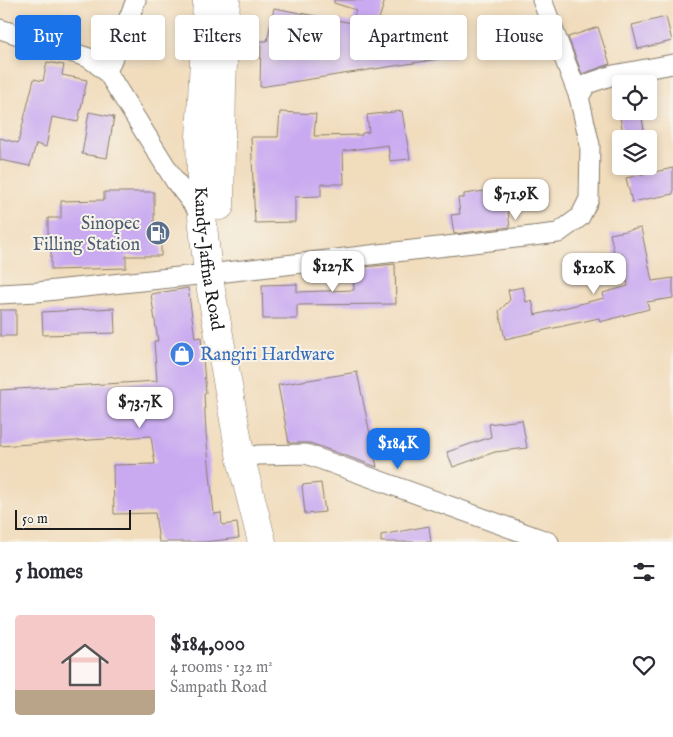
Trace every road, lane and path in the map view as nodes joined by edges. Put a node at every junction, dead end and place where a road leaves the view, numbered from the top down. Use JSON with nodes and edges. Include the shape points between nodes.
{"nodes":[{"id":1,"x":136,"y":0,"type":"edge"},
{"id":2,"x":207,"y":0,"type":"edge"},
{"id":3,"x":226,"y":0,"type":"edge"},
{"id":4,"x":542,"y":0,"type":"edge"},
{"id":5,"x":2,"y":29,"type":"edge"},
{"id":6,"x":673,"y":64,"type":"edge"},
{"id":7,"x":107,"y":72,"type":"junction"},
{"id":8,"x":579,"y":97,"type":"junction"},
{"id":9,"x":202,"y":216,"type":"junction"},
{"id":10,"x":217,"y":273,"type":"junction"},
{"id":11,"x":0,"y":294,"type":"edge"},
{"id":12,"x":250,"y":457,"type":"junction"},
{"id":13,"x":262,"y":542,"type":"edge"},
{"id":14,"x":280,"y":542,"type":"edge"},
{"id":15,"x":549,"y":542,"type":"edge"}],
"edges":[{"from":1,"to":7,"type":"street"},
{"from":2,"to":9,"type":"highway","name":"Kandy-Jaffna Road","via":[[200,138]]},
{"from":3,"to":10,"type":"highway","name":"Kandy-Jaffna Road"},
{"from":4,"to":8,"type":"street"},
{"from":5,"to":7,"type":"street","via":[[89,58]]},
{"from":6,"to":8,"type":"street","via":[[613,75],[587,84]]},
{"from":7,"to":9,"type":"street","via":[[175,181]]},
{"from":8,"to":10,"type":"street","via":[[590,145],[589,199],[580,217],[558,233]]},
{"from":9,"to":10,"type":"highway","name":"Kandy-Jaffna Road"},
{"from":10,"to":11,"type":"street"},
{"from":10,"to":12,"type":"highway","name":"Kandy-Jaffna Road"},
{"from":12,"to":13,"type":"highway","name":"Kandy-Jaffna Road"},
{"from":12,"to":14,"type":"highway","name":"Kandy-Jaffna Road"},
{"from":12,"to":15,"type":"street","via":[[306,454]]}]}
